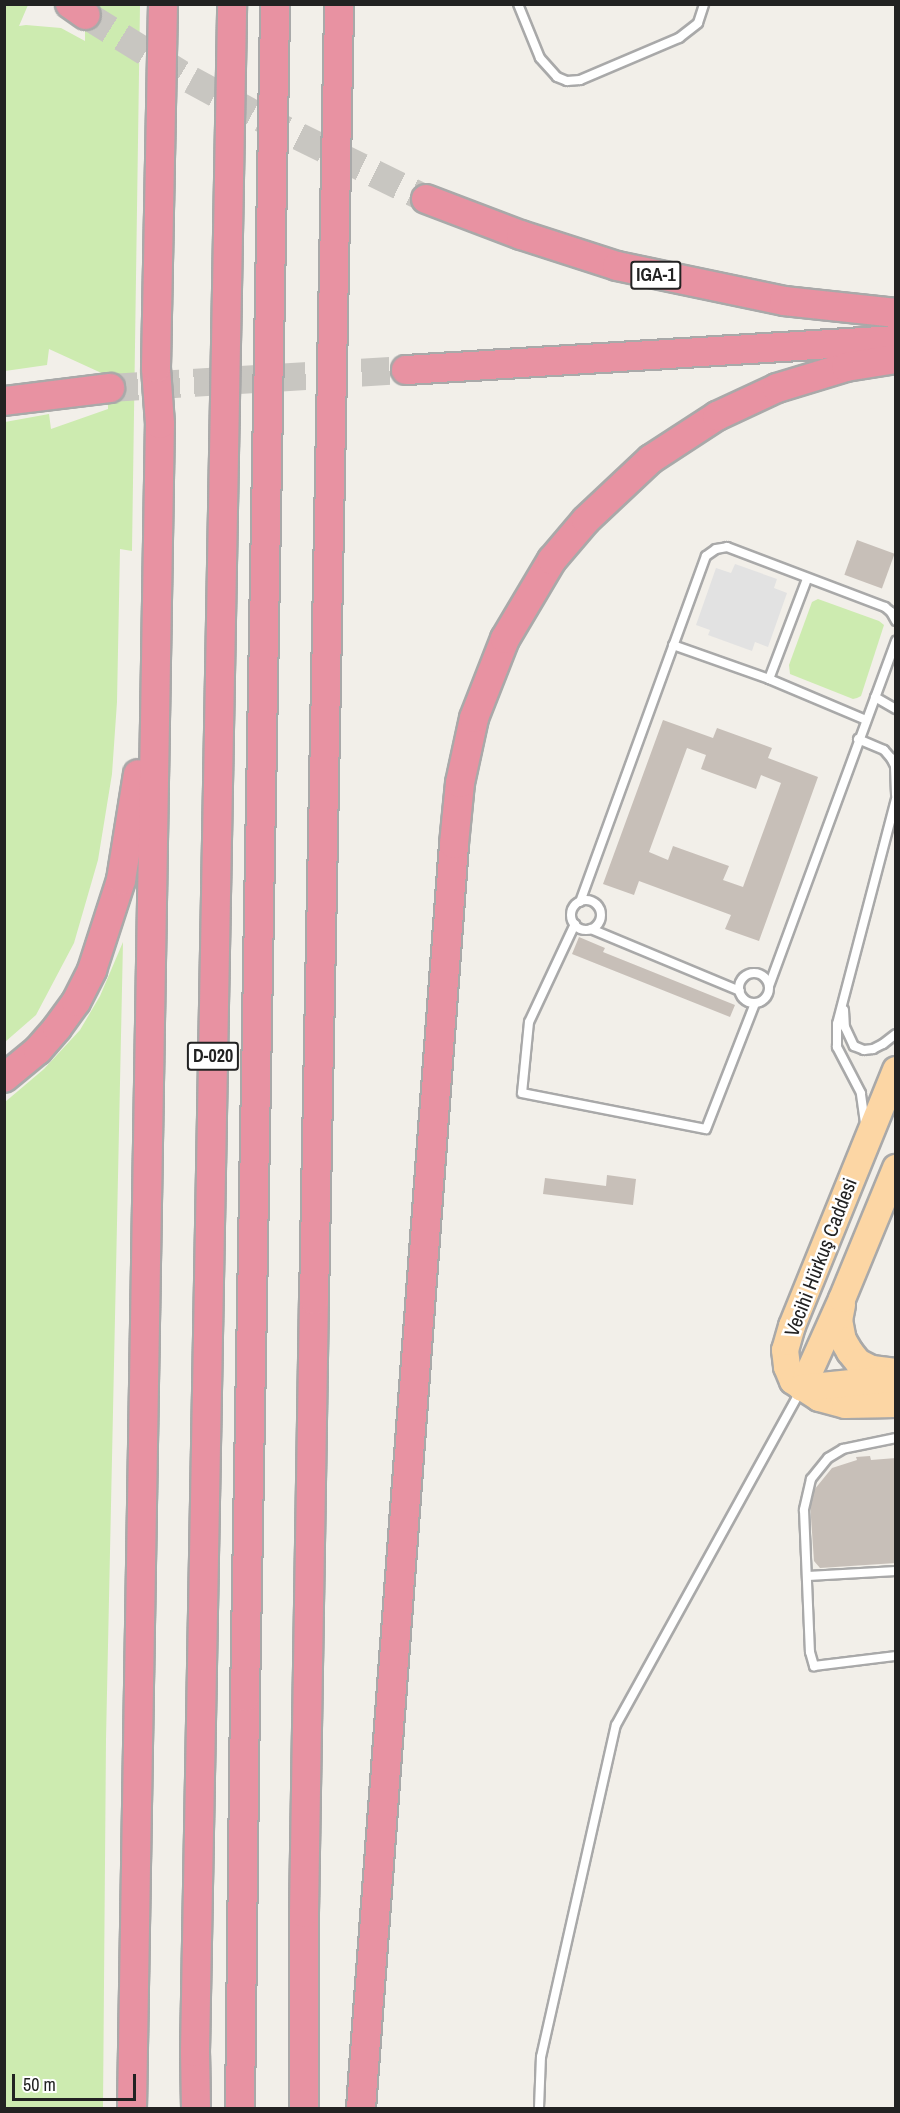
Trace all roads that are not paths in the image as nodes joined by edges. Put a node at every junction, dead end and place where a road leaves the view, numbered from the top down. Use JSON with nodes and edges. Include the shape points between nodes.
{"nodes":[{"id":1,"x":163,"y":4,"type":"edge"},
{"id":2,"x":232,"y":4,"type":"edge"},
{"id":3,"x":275,"y":4,"type":"edge"},
{"id":4,"x":339,"y":4,"type":"edge"},
{"id":5,"x":518,"y":4,"type":"edge"},
{"id":6,"x":704,"y":4,"type":"edge"},
{"id":7,"x":426,"y":200,"type":"tunnel mouth"},
{"id":8,"x":896,"y":313,"type":"edge"},
{"id":9,"x":896,"y":340,"type":"edge"},
{"id":10,"x":896,"y":359,"type":"edge"},
{"id":11,"x":156,"y":368,"type":"junction"},
{"id":12,"x":406,"y":370,"type":"tunnel mouth"},
{"id":13,"x":110,"y":388,"type":"tunnel mouth"},
{"id":14,"x":4,"y":401,"type":"edge"},
{"id":15,"x":807,"y":579,"type":"junction"},
{"id":16,"x":896,"y":621,"type":"edge"},
{"id":17,"x":896,"y":641,"type":"edge"},
{"id":18,"x":674,"y":645,"type":"junction"},
{"id":19,"x":770,"y":680,"type":"junction"},
{"id":20,"x":875,"y":697,"type":"junction"},
{"id":21,"x":896,"y":709,"type":"edge"},
{"id":22,"x":866,"y":720,"type":"junction"},
{"id":23,"x":858,"y":739,"type":"junction"},
{"id":24,"x":896,"y":797,"type":"edge"},
{"id":25,"x":580,"y":902,"type":"junction"},
{"id":26,"x":575,"y":924,"type":"junction"},
{"id":27,"x":591,"y":929,"type":"junction"},
{"id":28,"x":769,"y":986,"type":"junction"},
{"id":29,"x":740,"y":991,"type":"junction"},
{"id":30,"x":755,"y":1003,"type":"junction"},
{"id":31,"x":844,"y":1003,"type":"junction"},
{"id":32,"x":896,"y":1034,"type":"edge"},
{"id":33,"x":896,"y":1070,"type":"edge"},
{"id":34,"x":4,"y":1078,"type":"edge"},
{"id":35,"x":866,"y":1139,"type":"junction"},
{"id":36,"x":896,"y":1168,"type":"edge"},
{"id":37,"x":842,"y":1299,"type":"junction"},
{"id":38,"x":896,"y":1372,"type":"edge"},
{"id":39,"x":896,"y":1379,"type":"edge"},
{"id":40,"x":802,"y":1388,"type":"junction"},
{"id":41,"x":896,"y":1404,"type":"edge"},
{"id":42,"x":896,"y":1438,"type":"edge"},
{"id":43,"x":896,"y":1571,"type":"edge"},
{"id":44,"x":808,"y":1576,"type":"junction"},
{"id":45,"x":896,"y":1656,"type":"edge"},
{"id":46,"x":132,"y":2109,"type":"edge"},
{"id":47,"x":196,"y":2109,"type":"edge"},
{"id":48,"x":240,"y":2109,"type":"edge"},
{"id":49,"x":304,"y":2109,"type":"edge"},
{"id":50,"x":361,"y":2109,"type":"edge"},
{"id":51,"x":539,"y":2109,"type":"edge"}],
"edges":[{"from":1,"to":11,"type":"highway"},
{"from":2,"to":47,"type":"highway","number":"D-020"},
{"from":3,"to":48,"type":"highway","number":"D-020"},
{"from":4,"to":49,"type":"highway","via":[[314,1300]]},
{"from":5,"to":6,"type":"lane","via":[[540,58],[567,81],[580,80],[679,38],[698,23]]},
{"from":7,"to":8,"type":"highway","number":"IGA-1","via":[[617,266],[784,301]]},
{"from":9,"to":12,"type":"highway"},
{"from":10,"to":50,"type":"highway","via":[[846,367],[777,388],[717,416],[651,459],[586,520],[552,560],[505,639],[474,718],[460,783],[454,844]]},
{"from":11,"to":34,"type":"highway","via":[[149,400],[140,749],[121,880],[92,970],[76,1002],[38,1050]]},
{"from":11,"to":46,"type":"highway","via":[[160,435]]},
{"from":13,"to":14,"type":"highway"},
{"from":15,"to":16,"type":"lane","via":[[885,607]]},
{"from":15,"to":18,"type":"lane","via":[[727,547],[716,549],[702,563]]},
{"from":15,"to":19,"type":"lane"},
{"from":17,"to":20,"type":"lane"},
{"from":18,"to":19,"type":"lane"},
{"from":18,"to":25,"type":"lane"},
{"from":19,"to":22,"type":"lane"},
{"from":20,"to":21,"type":"lane"},
{"from":20,"to":22,"type":"lane"},
{"from":22,"to":23,"type":"lane"},
{"from":23,"to":24,"type":"lane","via":[[877,746],[891,758]]},
{"from":23,"to":28,"type":"lane"},
{"from":24,"to":31,"type":"lane"},
{"from":25,"to":26,"type":"lane","via":[[572,911]]},
{"from":25,"to":27,"type":"lane","via":[[592,901],[599,908],[599,922]]},
{"from":26,"to":27,"type":"lane","via":[[583,930]]},
{"from":26,"to":30,"type":"lane","via":[[529,1022],[522,1094],[706,1129]]},
{"from":27,"to":29,"type":"lane"},
{"from":28,"to":29,"type":"lane","via":[[760,975],[750,974],[742,979]]},
{"from":28,"to":30,"type":"lane","via":[[764,999]]},
{"from":29,"to":30,"type":"lane","via":[[746,1001]]},
{"from":31,"to":32,"type":"lane","via":[[845,1027],[854,1046],[873,1048]]},
{"from":31,"to":35,"type":"lane","via":[[837,1024],[837,1047],[861,1093]]},
{"from":33,"to":35,"type":"main road","name":"Vecihi Hürkuş Caddesi"},
{"from":35,"to":40,"type":"main road","name":"Vecihi Hürkuş Caddesi","via":[[792,1326],[786,1350],[787,1367],[793,1381]]},
{"from":36,"to":37,"type":"main road","name":"Vecihi Hürkuş Caddesi"},
{"from":37,"to":38,"type":"main road","via":[[839,1320],[850,1352],[858,1362],[872,1369]]},
{"from":37,"to":40,"type":"main road","name":"Vecihi Hürkuş Caddesi"},
{"from":39,"to":40,"type":"main road"},
{"from":40,"to":41,"type":"main road","via":[[819,1398],[845,1405]]},
{"from":40,"to":51,"type":"lane","via":[[616,1725],[541,2056]]},
{"from":42,"to":44,"type":"lane","via":[[843,1449],[828,1458],[811,1479],[804,1510]]},
{"from":43,"to":44,"type":"lane"},
{"from":44,"to":45,"type":"lane","via":[[810,1653],[814,1666]]}]}
